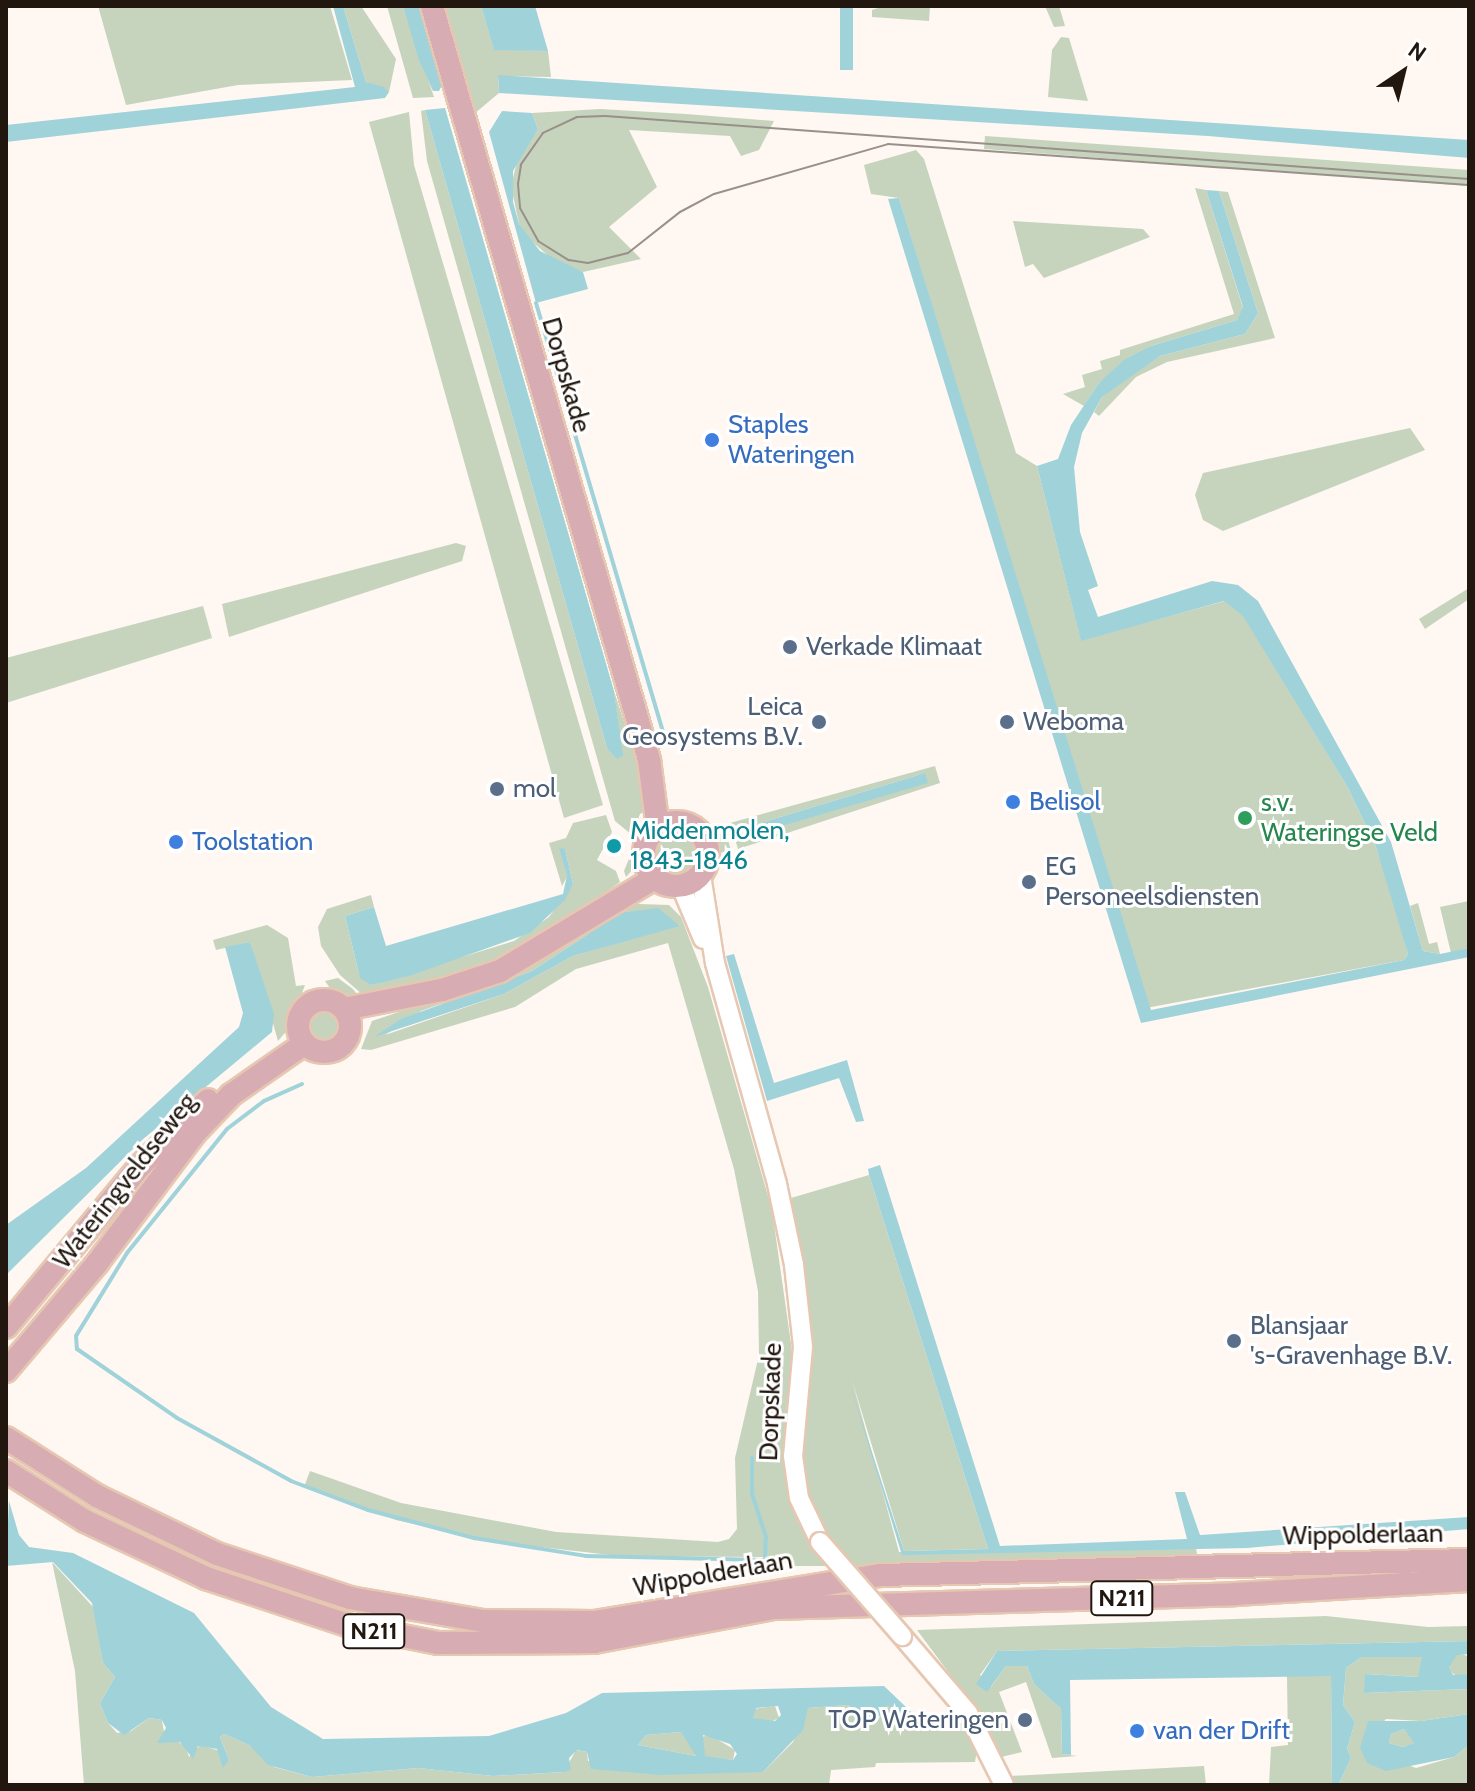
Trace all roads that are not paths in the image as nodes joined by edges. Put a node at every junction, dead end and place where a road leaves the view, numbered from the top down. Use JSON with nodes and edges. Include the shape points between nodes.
{"nodes":[{"id":1,"x":432,"y":6,"type":"edge"},
{"id":2,"x":668,"y":825,"type":"junction"},
{"id":3,"x":650,"y":870,"type":"junction"},
{"id":4,"x":691,"y":881,"type":"junction"},
{"id":5,"x":347,"y":1018,"type":"junction"},
{"id":6,"x":301,"y":1037,"type":"junction"},
{"id":7,"x":6,"y":1327,"type":"edge"},
{"id":8,"x":6,"y":1371,"type":"edge"},
{"id":9,"x":6,"y":1438,"type":"edge"},
{"id":10,"x":6,"y":1471,"type":"edge"},
{"id":11,"x":1469,"y":1560,"type":"edge"},
{"id":12,"x":1469,"y":1580,"type":"edge"},
{"id":13,"x":1004,"y":1785,"type":"edge"}],
"edges":[{"from":1,"to":2,"type":"main road","name":"Dorpskade"},
{"from":2,"to":3,"type":"main road","via":[[648,839]]},
{"from":2,"to":4,"type":"main road","via":[[697,830],[705,839],[708,863]]},
{"from":3,"to":4,"type":"main road"},
{"from":3,"to":5,"type":"main road","via":[[601,908],[500,971]]},
{"from":4,"to":13,"type":"street","name":"Dorpskade","bridge":true,"via":[[777,1184],[794,1264],[803,1347],[793,1456],[799,1498],[820,1542],[968,1713]]},
{"from":5,"to":6,"type":"main road","via":[[347,1040],[332,1052],[316,1052]]},
{"from":5,"to":6,"type":"main road","via":[[327,1000],[313,1002],[300,1013]]},
{"from":6,"to":7,"type":"main road","name":"Wateringveldseweg","via":[[156,1149]]},
{"from":6,"to":8,"type":"main road","name":"Wateringveldseweg","via":[[231,1095],[194,1134],[98,1262]]},
{"from":9,"to":11,"type":"main road","name":"Wippolderlaan","number":"N211","via":[[109,1503],[217,1554],[350,1598],[483,1621],[634,1618],[881,1575]]},
{"from":10,"to":12,"type":"main road","name":"Wippolderlaan","number":"N211","via":[[85,1521],[206,1578],[347,1625],[438,1643],[594,1642],[774,1608],[1235,1594]]}]}
